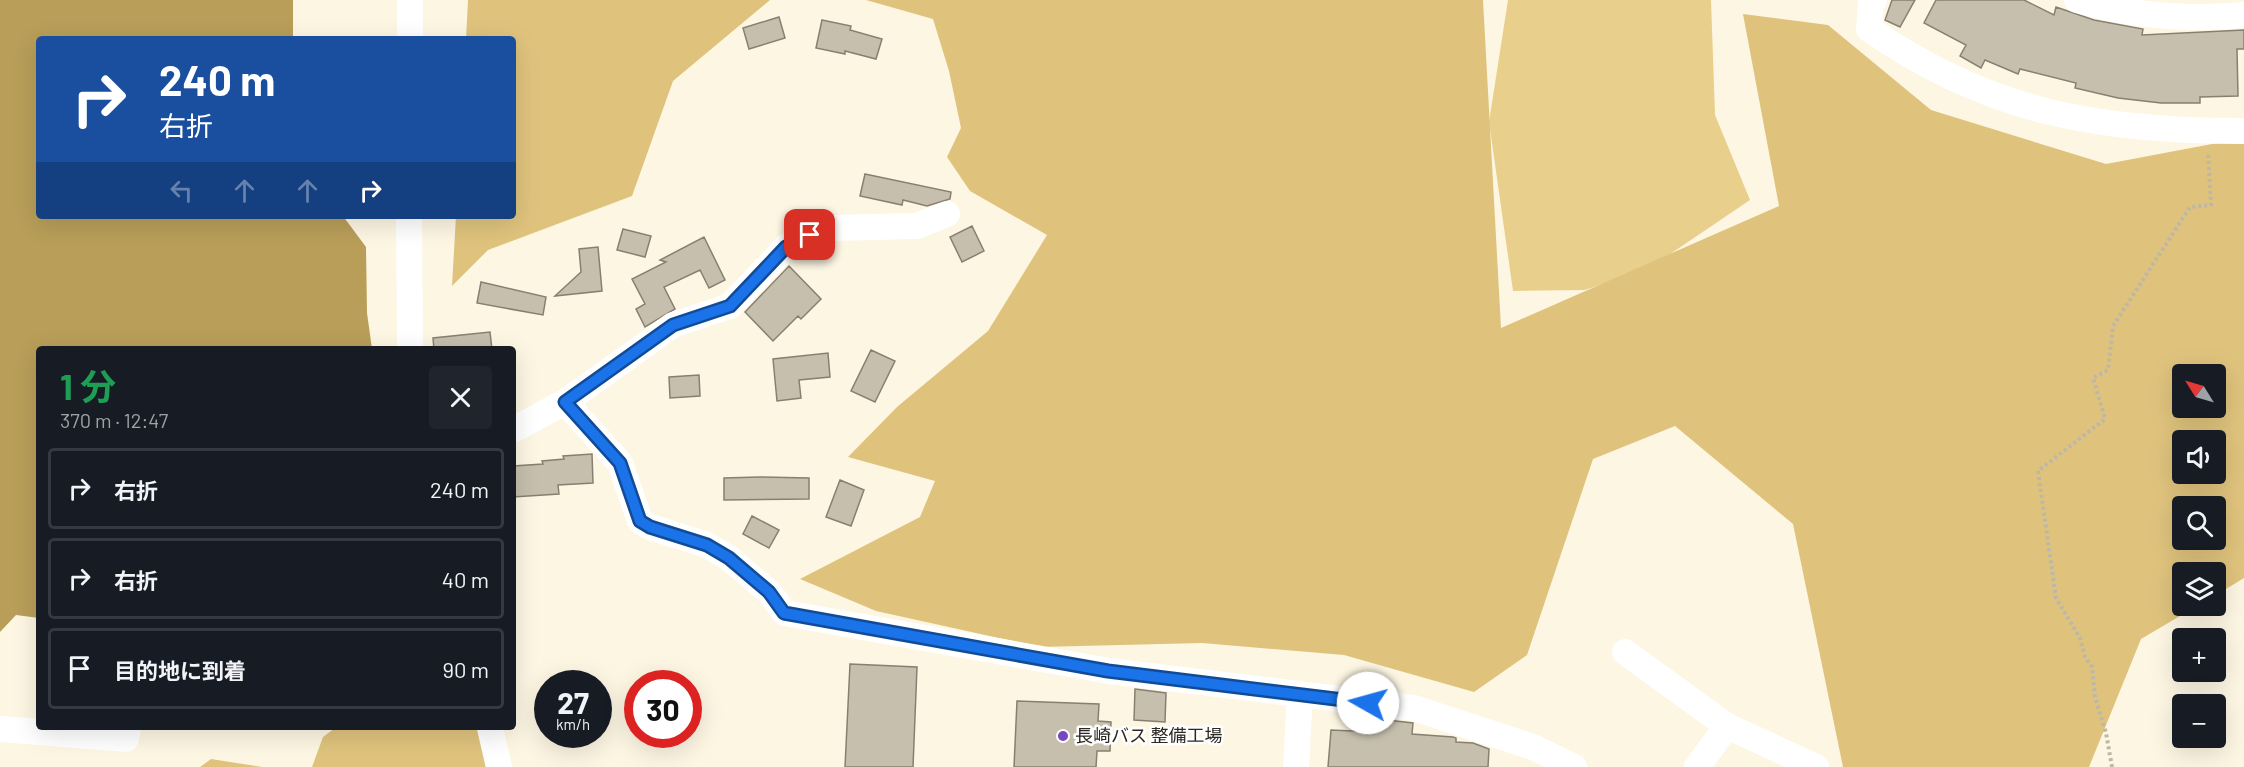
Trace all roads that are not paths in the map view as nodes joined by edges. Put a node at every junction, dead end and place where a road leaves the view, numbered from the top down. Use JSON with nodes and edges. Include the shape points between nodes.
{"nodes":[{"id":1,"x":410,"y":0,"type":"edge"},
{"id":2,"x":1874,"y":0,"type":"edge"},
{"id":3,"x":2077,"y":0,"type":"edge"},
{"id":4,"x":2244,"y":15,"type":"edge"},
{"id":5,"x":410,"y":36,"type":"edge"},
{"id":6,"x":2244,"y":131,"type":"edge"},
{"id":7,"x":947,"y":214,"type":"dead end"},
{"id":8,"x":409,"y":219,"type":"edge"},
{"id":9,"x":410,"y":346,"type":"edge"},
{"id":10,"x":565,"y":402,"type":"junction"},
{"id":11,"x":516,"y":428,"type":"edge"},
{"id":12,"x":1625,"y":652,"type":"dead end"},
{"id":13,"x":1300,"y":694,"type":"junction"},
{"id":14,"x":1727,"y":726,"type":"junction"},
{"id":15,"x":0,"y":729,"type":"edge"},
{"id":16,"x":128,"y":730,"type":"edge"},
{"id":17,"x":490,"y":730,"type":"edge"},
{"id":18,"x":499,"y":767,"type":"edge"},
{"id":19,"x":1296,"y":767,"type":"edge"},
{"id":20,"x":1574,"y":767,"type":"edge"},
{"id":21,"x":1697,"y":767,"type":"edge"},
{"id":22,"x":1816,"y":767,"type":"edge"}],
"edges":[{"from":1,"to":5,"type":"street"},
{"from":2,"to":6,"type":"street","via":[[1869,29],[1904,53],[1999,98],[2111,125]]},
{"from":3,"to":4,"type":"street","via":[[2116,11],[2154,15]]},
{"from":7,"to":10,"type":"street","via":[[917,226],[828,228],[810,235],[786,247],[730,306],[673,325]]},
{"from":8,"to":9,"type":"street"},
{"from":10,"to":11,"type":"street"},
{"from":10,"to":13,"type":"street","via":[[620,463],[640,521],[707,545],[729,558],[769,592],[784,613],[1108,671]]},
{"from":12,"to":14,"type":"street"},
{"from":13,"to":19,"type":"street"},
{"from":13,"to":20,"type":"street","via":[[1436,714],[1533,747]]},
{"from":14,"to":21,"type":"street"},
{"from":14,"to":22,"type":"street"},
{"from":15,"to":16,"type":"street","via":[[126,739]]},
{"from":17,"to":18,"type":"street"}]}
